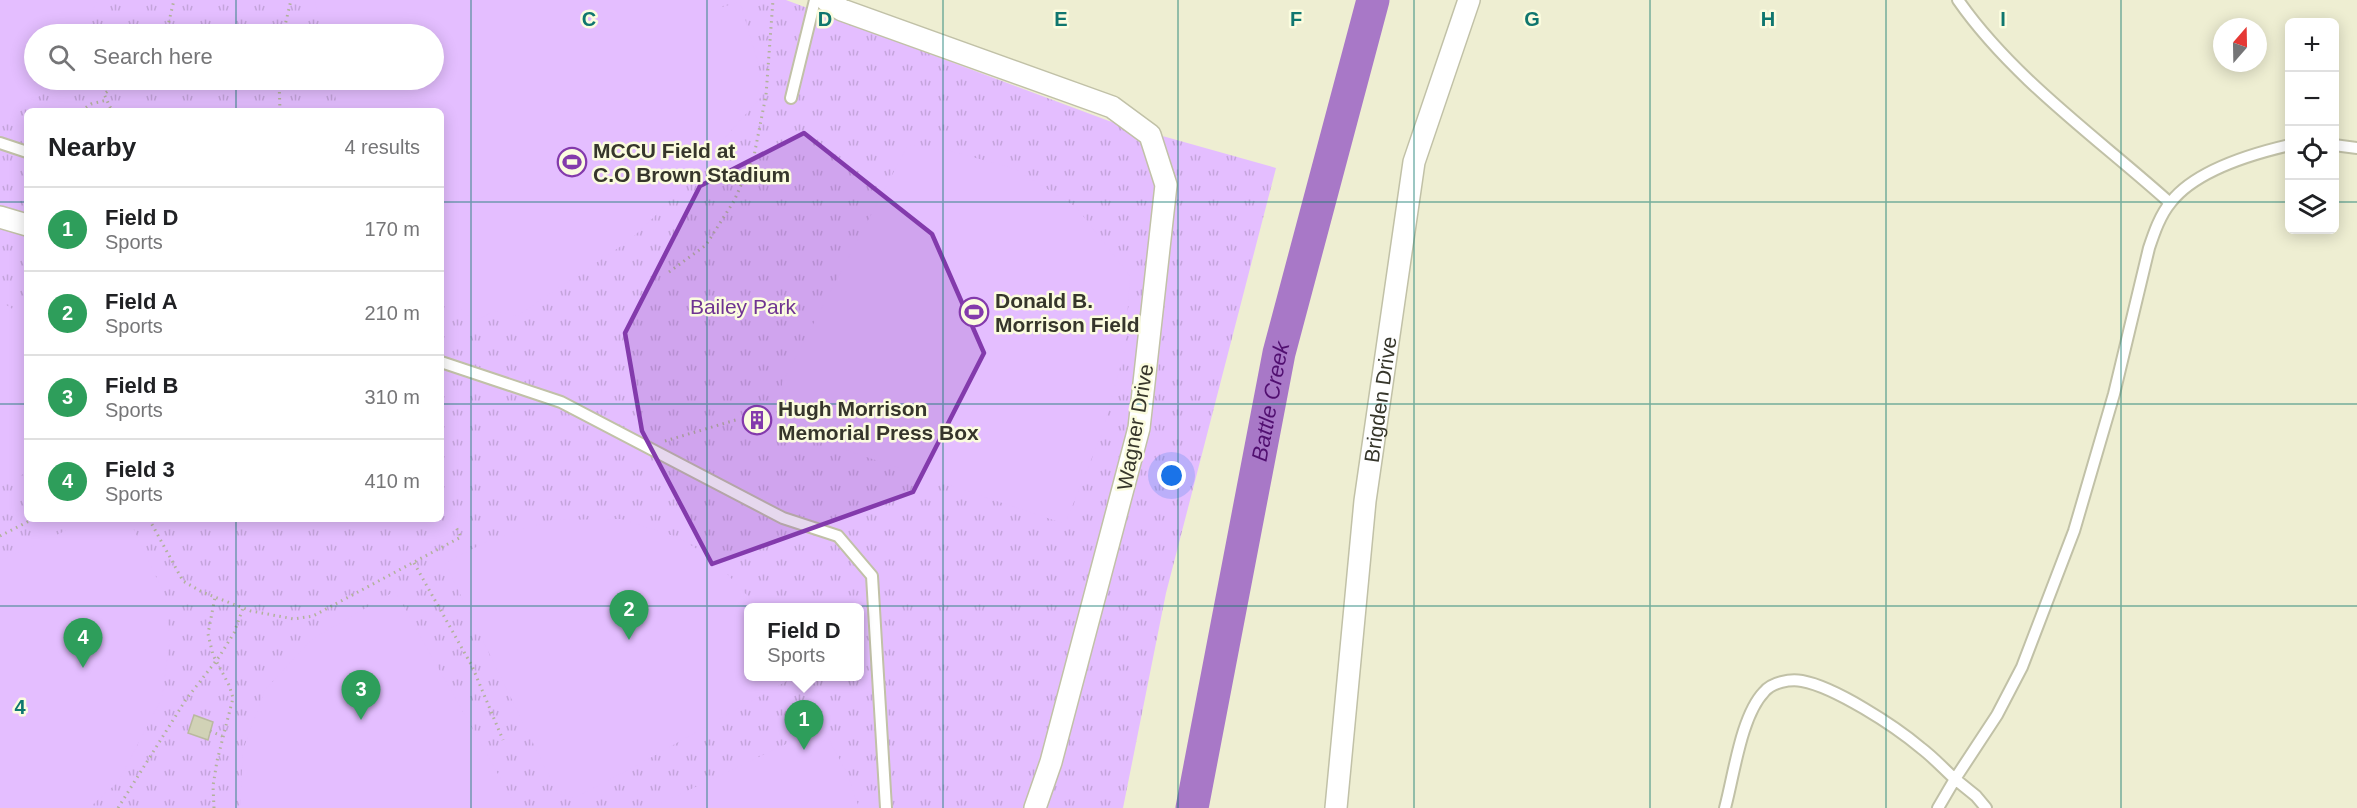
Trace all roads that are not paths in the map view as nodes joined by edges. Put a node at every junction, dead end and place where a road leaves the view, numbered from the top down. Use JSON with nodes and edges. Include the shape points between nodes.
{"nodes":[{"id":1,"x":815,"y":0,"type":"edge"},
{"id":2,"x":826,"y":0,"type":"edge"},
{"id":3,"x":1468,"y":0,"type":"edge"},
{"id":4,"x":1958,"y":0,"type":"edge"},
{"id":5,"x":791,"y":98,"type":"dead end"},
{"id":6,"x":0,"y":143,"type":"edge"},
{"id":7,"x":2285,"y":146,"type":"edge"},
{"id":8,"x":2339,"y":146,"type":"edge"},
{"id":9,"x":2357,"y":148,"type":"edge"},
{"id":10,"x":24,"y":151,"type":"edge"},
{"id":11,"x":2170,"y":203,"type":"junction"},
{"id":12,"x":0,"y":217,"type":"edge"},
{"id":13,"x":24,"y":224,"type":"edge"},
{"id":14,"x":444,"y":363,"type":"edge"},
{"id":15,"x":1955,"y":779,"type":"junction"},
{"id":16,"x":886,"y":808,"type":"edge"},
{"id":17,"x":1035,"y":808,"type":"edge"},
{"id":18,"x":1336,"y":808,"type":"edge"},
{"id":19,"x":1725,"y":808,"type":"edge"},
{"id":20,"x":1938,"y":808,"type":"edge"},
{"id":21,"x":1986,"y":808,"type":"edge"}],
"edges":[{"from":1,"to":5,"type":"lane"},
{"from":2,"to":17,"type":"street","name":"Wagner Drive","via":[[842,10],[1112,107],[1150,135],[1166,185],[1139,428],[1051,762]]},
{"from":3,"to":18,"type":"street","name":"Brigden Drive","via":[[1414,162],[1365,501]]},
{"from":4,"to":11,"type":"lane","via":[[2010,61]]},
{"from":6,"to":10,"type":"lane"},
{"from":7,"to":11,"type":"lane","via":[[2233,162],[2193,182]]},
{"from":8,"to":9,"type":"lane"},
{"from":11,"to":15,"type":"lane","via":[[2149,248],[2091,478],[2038,628],[2022,668]]},
{"from":12,"to":13,"type":"street"},
{"from":14,"to":16,"type":"lane","via":[[561,402],[783,518],[838,536],[872,576]]},
{"from":15,"to":19,"type":"lane","via":[[1921,747],[1850,702],[1800,680],[1782,682],[1766,689],[1749,714]]},
{"from":15,"to":20,"type":"lane"},
{"from":15,"to":21,"type":"lane"}]}
